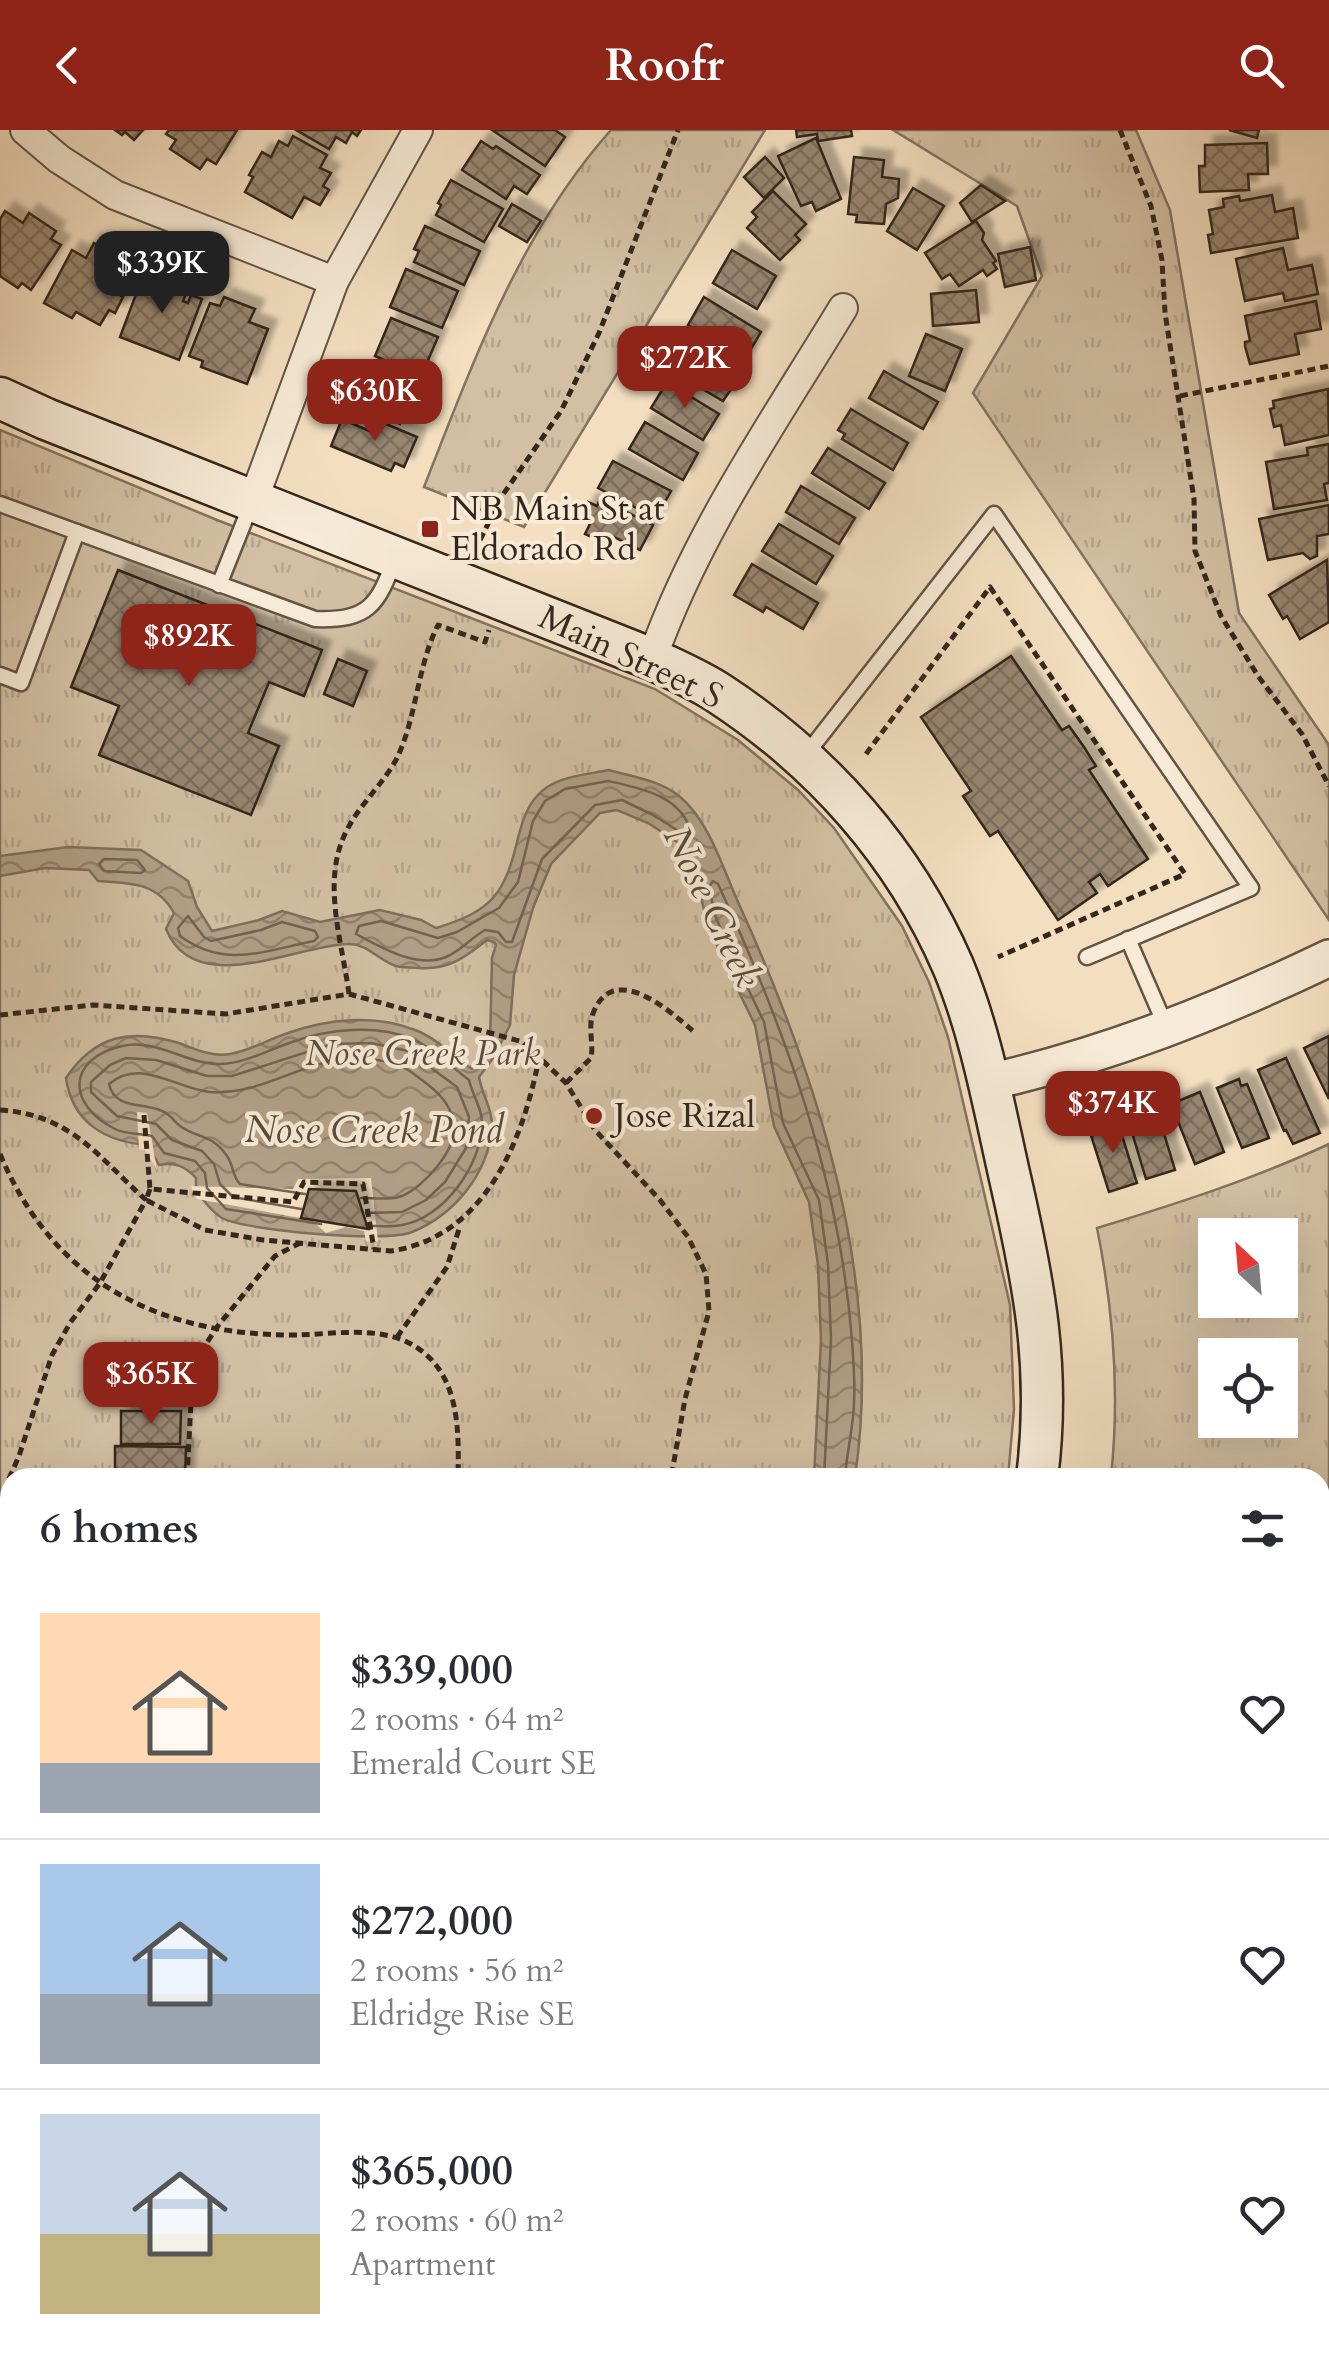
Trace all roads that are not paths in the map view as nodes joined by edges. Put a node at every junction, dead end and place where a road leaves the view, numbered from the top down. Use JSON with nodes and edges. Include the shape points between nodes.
{"nodes":[{"id":1,"x":25,"y":130,"type":"edge"},
{"id":2,"x":418,"y":130,"type":"edge"},
{"id":3,"x":334,"y":281,"type":"junction"},
{"id":4,"x":843,"y":308,"type":"dead end"},
{"id":5,"x":0,"y":398,"type":"edge"},
{"id":6,"x":253,"y":501,"type":"junction"},
{"id":7,"x":0,"y":504,"type":"edge"},
{"id":8,"x":77,"y":532,"type":"junction"},
{"id":9,"x":396,"y":556,"type":"junction"},
{"id":10,"x":219,"y":585,"type":"junction"},
{"id":11,"x":652,"y":660,"type":"junction"},
{"id":12,"x":0,"y":675,"type":"edge"},
{"id":13,"x":805,"y":757,"type":"junction"},
{"id":14,"x":1128,"y":940,"type":"junction"},
{"id":15,"x":1087,"y":957,"type":"dead end"},
{"id":16,"x":1329,"y":958,"type":"edge"},
{"id":17,"x":1168,"y":1030,"type":"junction"},
{"id":18,"x":988,"y":1082,"type":"junction"},
{"id":19,"x":1038,"y":1468,"type":"edge"}],
"edges":[{"from":1,"to":3,"type":"street","via":[[115,195]]},
{"from":2,"to":3,"type":"street"},
{"from":3,"to":6,"type":"street"},
{"from":4,"to":11,"type":"street","via":[[711,526]]},
{"from":5,"to":6,"type":"main road","name":"Main Street S"},
{"from":6,"to":9,"type":"main road","name":"Main Street S"},
{"from":6,"to":10,"type":"lane"},
{"from":7,"to":8,"type":"lane"},
{"from":8,"to":10,"type":"lane"},
{"from":8,"to":12,"type":"lane","via":[[20,683]]},
{"from":9,"to":10,"type":"lane","via":[[380,599],[339,620],[315,619]]},
{"from":9,"to":11,"type":"main road","name":"Main Street S"},
{"from":11,"to":13,"type":"main road","name":"Main Street S","via":[[718,692]]},
{"from":13,"to":14,"type":"lane","via":[[994,514],[1250,888]]},
{"from":13,"to":18,"type":"main road","name":"Main Street S","via":[[861,815],[906,877],[952,966]]},
{"from":14,"to":15,"type":"lane"},
{"from":14,"to":17,"type":"lane"},
{"from":16,"to":17,"type":"street"},
{"from":17,"to":18,"type":"street"},
{"from":18,"to":19,"type":"main road","name":"Main Street S","via":[[1040,1328],[1044,1421]]}]}
